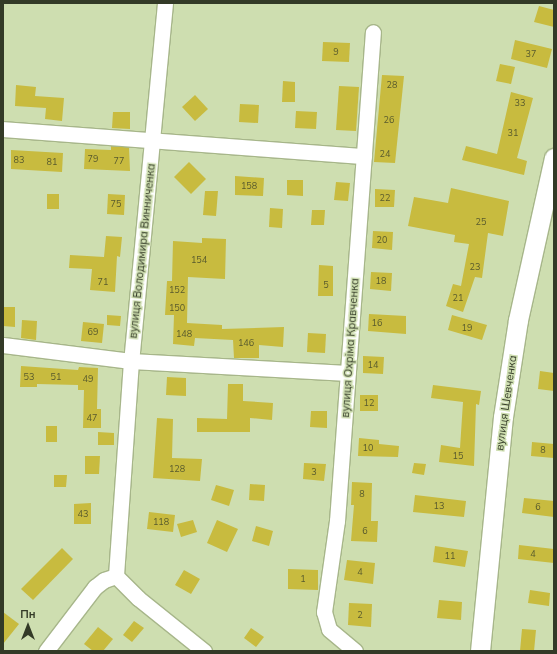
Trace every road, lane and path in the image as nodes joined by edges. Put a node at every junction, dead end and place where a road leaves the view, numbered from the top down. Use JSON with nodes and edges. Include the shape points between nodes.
{"nodes":[{"id":1,"x":165,"y":3,"type":"edge"},
{"id":2,"x":373,"y":32,"type":"dead end"},
{"id":3,"x":3,"y":129,"type":"edge"},
{"id":4,"x":153,"y":140,"type":"junction"},
{"id":5,"x":364,"y":156,"type":"junction"},
{"id":6,"x":554,"y":158,"type":"edge"},
{"id":7,"x":3,"y":345,"type":"edge"},
{"id":8,"x":131,"y":361,"type":"junction"},
{"id":9,"x":348,"y":372,"type":"junction"},
{"id":10,"x":116,"y":576,"type":"junction"},
{"id":11,"x":46,"y":651,"type":"edge"},
{"id":12,"x":204,"y":651,"type":"edge"},
{"id":13,"x":355,"y":651,"type":"edge"},
{"id":14,"x":480,"y":651,"type":"edge"}],
"edges":[{"from":1,"to":4,"type":"street","name":"вулиця Володимира Винниченка"},
{"from":2,"to":5,"type":"street","name":"вулиця Охріма Кравченка"},
{"from":3,"to":4,"type":"street"},
{"from":4,"to":5,"type":"street"},
{"from":4,"to":8,"type":"street","name":"вулиця Володимира Винниченка"},
{"from":5,"to":9,"type":"street","name":"вулиця Охріма Кравченка"},
{"from":6,"to":14,"type":"street","name":"вулиця Шевченка","via":[[518,320],[504,410]]},
{"from":7,"to":8,"type":"street"},
{"from":8,"to":9,"type":"street"},
{"from":8,"to":10,"type":"street","name":"вулиця Володимира Винниченка"},
{"from":9,"to":13,"type":"street","name":"вулиця Охріма Кравченка","via":[[337,521],[324,612],[329,629]]},
{"from":10,"to":11,"type":"street","via":[[104,580],[95,587]]},
{"from":10,"to":12,"type":"street","via":[[138,598]]}]}
